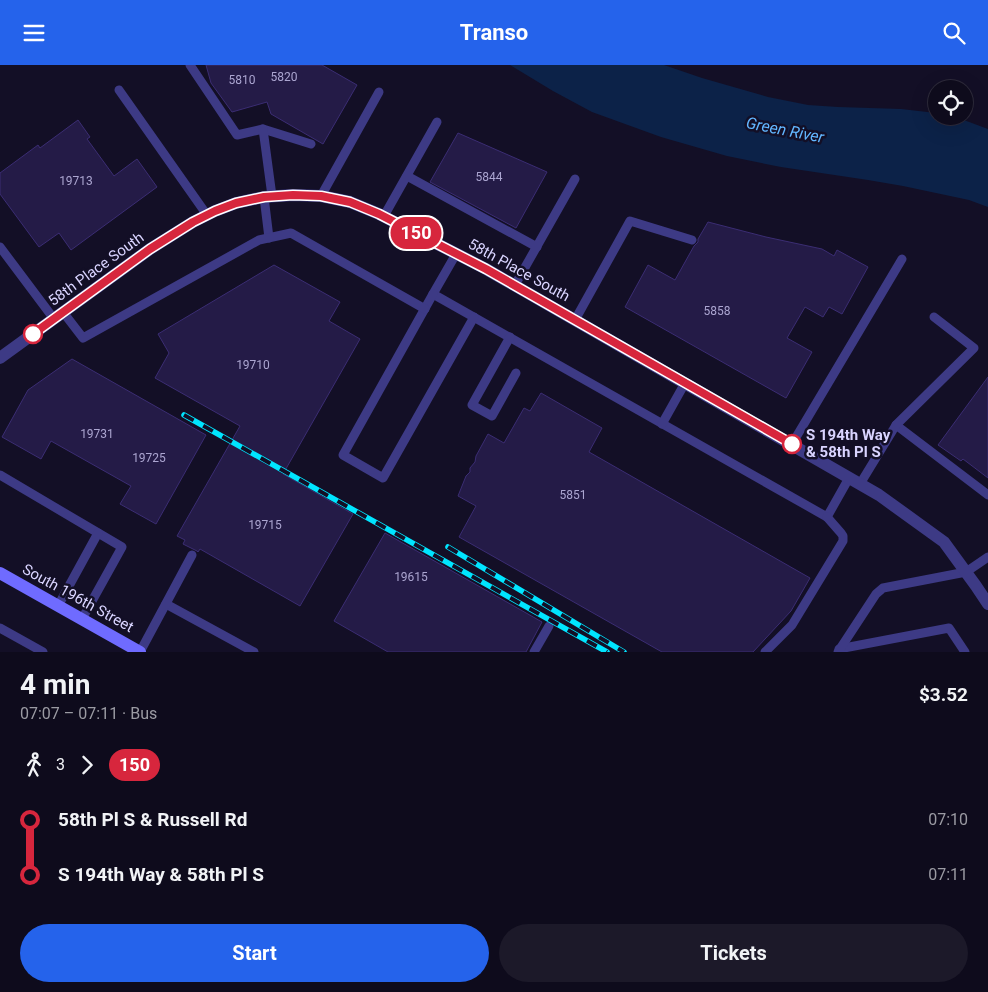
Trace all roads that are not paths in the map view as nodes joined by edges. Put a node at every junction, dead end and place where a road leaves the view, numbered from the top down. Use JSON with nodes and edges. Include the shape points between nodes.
{"nodes":[{"id":1,"x":190,"y":65,"type":"edge"},
{"id":2,"x":119,"y":89,"type":"dead end"},
{"id":3,"x":379,"y":92,"type":"dead end"},
{"id":4,"x":437,"y":122,"type":"dead end"},
{"id":5,"x":263,"y":129,"type":"junction"},
{"id":6,"x":311,"y":144,"type":"dead end"},
{"id":7,"x":407,"y":176,"type":"junction"},
{"id":8,"x":575,"y":179,"type":"dead end"},
{"id":9,"x":321,"y":196,"type":"junction"},
{"id":10,"x":268,"y":197,"type":"junction"},
{"id":11,"x":207,"y":215,"type":"junction"},
{"id":12,"x":384,"y":216,"type":"junction"},
{"id":13,"x":269,"y":237,"type":"junction"},
{"id":14,"x":692,"y":240,"type":"dead end"},
{"id":15,"x":0,"y":247,"type":"edge"},
{"id":16,"x":537,"y":247,"type":"junction"},
{"id":17,"x":456,"y":254,"type":"junction"},
{"id":18,"x":902,"y":259,"type":"dead end"},
{"id":19,"x":515,"y":285,"type":"junction"},
{"id":20,"x":433,"y":294,"type":"junction"},
{"id":21,"x":425,"y":309,"type":"junction"},
{"id":22,"x":59,"y":315,"type":"junction"},
{"id":23,"x":474,"y":317,"type":"junction"},
{"id":24,"x":934,"y":317,"type":"dead end"},
{"id":25,"x":575,"y":320,"type":"junction"},
{"id":26,"x":510,"y":337,"type":"junction"},
{"id":27,"x":0,"y":358,"type":"edge"},
{"id":28,"x":516,"y":373,"type":"dead end"},
{"id":29,"x":685,"y":383,"type":"junction"},
{"id":30,"x":662,"y":424,"type":"junction"},
{"id":31,"x":896,"y":425,"type":"junction"},
{"id":32,"x":792,"y":444,"type":"junction"},
{"id":33,"x":0,"y":475,"type":"edge"},
{"id":34,"x":855,"y":481,"type":"junction"},
{"id":35,"x":988,"y":495,"type":"edge"},
{"id":36,"x":827,"y":517,"type":"junction"},
{"id":37,"x":98,"y":533,"type":"junction"},
{"id":38,"x":192,"y":555,"type":"dead end"},
{"id":39,"x":988,"y":557,"type":"edge"},
{"id":40,"x":966,"y":571,"type":"junction"},
{"id":41,"x":0,"y":573,"type":"edge"},
{"id":42,"x":166,"y":604,"type":"junction"},
{"id":43,"x":988,"y":604,"type":"edge"},
{"id":44,"x":58,"y":606,"type":"junction"},
{"id":45,"x":82,"y":619,"type":"junction"},
{"id":46,"x":549,"y":626,"type":"dead end"},
{"id":47,"x":0,"y":628,"type":"edge"},
{"id":48,"x":838,"y":651,"type":"edge"},
{"id":49,"x":43,"y":652,"type":"edge"},
{"id":50,"x":140,"y":652,"type":"edge"},
{"id":51,"x":254,"y":652,"type":"edge"},
{"id":52,"x":534,"y":652,"type":"edge"},
{"id":53,"x":765,"y":652,"type":"edge"},
{"id":54,"x":965,"y":652,"type":"edge"}],
"edges":[{"from":1,"to":5,"type":"lane","via":[[237,135]]},
{"from":2,"to":11,"type":"lane"},
{"from":3,"to":9,"type":"lane"},
{"from":4,"to":7,"type":"lane"},
{"from":5,"to":6,"type":"lane"},
{"from":5,"to":10,"type":"lane"},
{"from":7,"to":12,"type":"lane"},
{"from":7,"to":16,"type":"lane"},
{"from":8,"to":16,"type":"lane"},
{"from":9,"to":10,"type":"street","name":"58th Place South"},
{"from":9,"to":12,"type":"street","name":"58th Place South","via":[[350,202]]},
{"from":10,"to":11,"type":"street","name":"58th Place South","via":[[236,203]]},
{"from":10,"to":13,"type":"lane"},
{"from":11,"to":22,"type":"street","name":"58th Place South","via":[[150,249]]},
{"from":12,"to":17,"type":"street","name":"58th Place South"},
{"from":13,"to":21,"type":"lane","via":[[291,233]]},
{"from":13,"to":22,"type":"lane","via":[[84,338]]},
{"from":14,"to":25,"type":"lane","via":[[630,221]]},
{"from":15,"to":22,"type":"lane"},
{"from":16,"to":19,"type":"lane"},
{"from":17,"to":19,"type":"street","name":"58th Place South"},
{"from":17,"to":20,"type":"lane"},
{"from":18,"to":32,"type":"lane"},
{"from":19,"to":25,"type":"street","name":"58th Place South"},
{"from":20,"to":21,"type":"lane"},
{"from":20,"to":23,"type":"lane"},
{"from":21,"to":23,"type":"lane","via":[[343,455],[383,478]]},
{"from":22,"to":27,"type":"street","name":"58th Place South"},
{"from":23,"to":26,"type":"lane"},
{"from":24,"to":31,"type":"lane","via":[[974,348]]},
{"from":25,"to":29,"type":"street","name":"58th Place South"},
{"from":26,"to":28,"type":"lane","via":[[472,405],[492,416]]},
{"from":26,"to":30,"type":"lane"},
{"from":29,"to":30,"type":"lane"},
{"from":29,"to":32,"type":"street","name":"58th Place South"},
{"from":30,"to":36,"type":"lane"},
{"from":31,"to":34,"type":"lane"},
{"from":31,"to":35,"type":"lane"},
{"from":32,"to":34,"type":"street","name":"58th Place South"},
{"from":33,"to":37,"type":"lane"},
{"from":34,"to":36,"type":"lane"},
{"from":34,"to":40,"type":"street","name":"58th Place South","via":[[880,495],[944,542]]},
{"from":36,"to":53,"type":"lane","via":[[841,533],[843,541],[792,625]]},
{"from":37,"to":44,"type":"lane"},
{"from":37,"to":45,"type":"lane","via":[[122,547]]},
{"from":38,"to":42,"type":"lane"},
{"from":39,"to":40,"type":"lane"},
{"from":40,"to":43,"type":"street","name":"58th Place South"},
{"from":40,"to":48,"type":"lane","via":[[883,588]]},
{"from":41,"to":44,"type":"main road","name":"South 196th Street"},
{"from":42,"to":50,"type":"lane"},
{"from":42,"to":51,"type":"lane"},
{"from":44,"to":45,"type":"main road","name":"South 196th Street"},
{"from":45,"to":50,"type":"main road","name":"South 196th Street"},
{"from":46,"to":52,"type":"lane"},
{"from":47,"to":49,"type":"lane"},
{"from":48,"to":54,"type":"lane","via":[[949,628]]}]}
